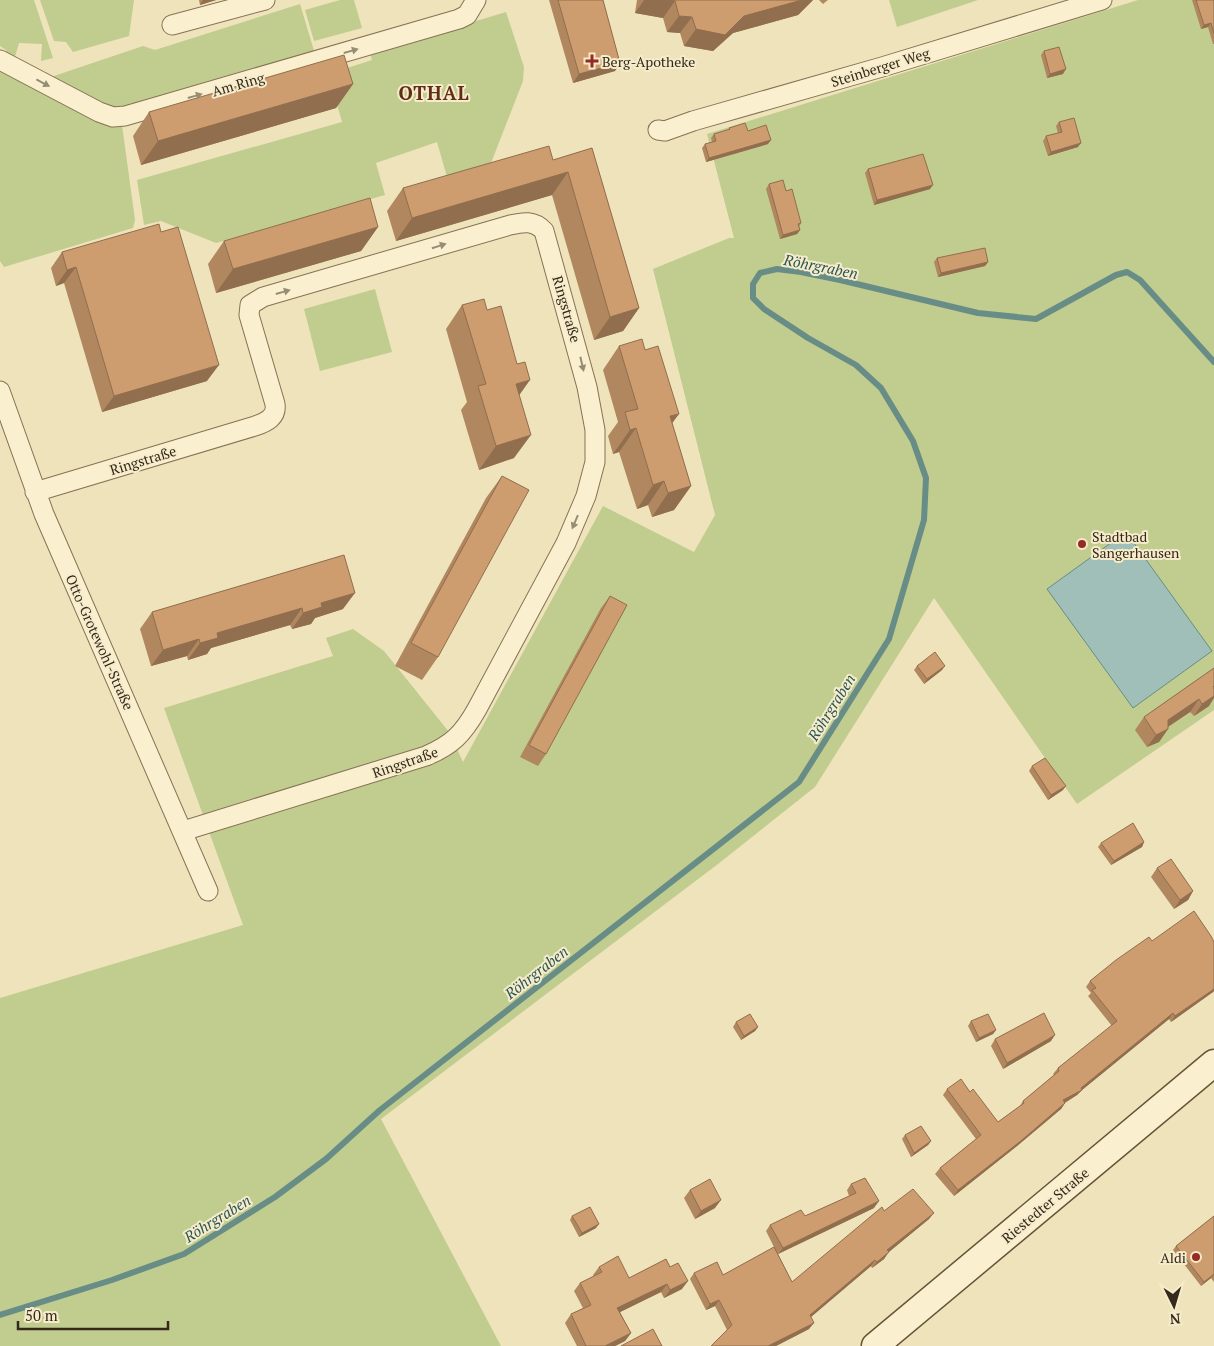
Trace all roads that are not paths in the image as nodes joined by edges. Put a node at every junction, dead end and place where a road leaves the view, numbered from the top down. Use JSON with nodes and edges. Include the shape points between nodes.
{"nodes":[{"id":1,"x":265,"y":0,"type":"edge"},
{"id":2,"x":476,"y":0,"type":"edge"},
{"id":3,"x":1102,"y":0,"type":"edge"},
{"id":4,"x":172,"y":26,"type":"dead end"},
{"id":5,"x":0,"y":60,"type":"edge"},
{"id":6,"x":658,"y":130,"type":"dead end"},
{"id":7,"x":0,"y":391,"type":"edge"},
{"id":8,"x":35,"y":492,"type":"junction"},
{"id":9,"x":183,"y":830,"type":"junction"},
{"id":10,"x":208,"y":891,"type":"dead end"},
{"id":11,"x":1214,"y":1063,"type":"edge"},
{"id":12,"x":875,"y":1346,"type":"edge"}],
"edges":[{"from":1,"to":4,"type":"street"},
{"from":5,"to":2,"type":"street","name":"Am Ring","one_way":true,"via":[[99,112],[125,116],[460,19],[467,15]]},
{"from":3,"to":6,"type":"street","name":"Steinberger Weg","via":[[665,131]]},
{"from":7,"to":8,"type":"street","name":"Otto-Grotewohl-Straße"},
{"from":8,"to":9,"type":"street","name":"Otto-Grotewohl-Straße"},
{"from":8,"to":9,"type":"street","name":"Ringstraße","one_way":true,"via":[[271,419],[276,404],[249,318],[250,305],[263,298],[523,222],[536,224],[546,234],[588,387],[595,430],[595,462],[586,496],[561,555],[478,710],[456,740],[414,761]]},
{"from":9,"to":10,"type":"street","name":"Otto-Grotewohl-Straße"},
{"from":11,"to":12,"type":"main road","name":"Riestedter Straße"}]}
